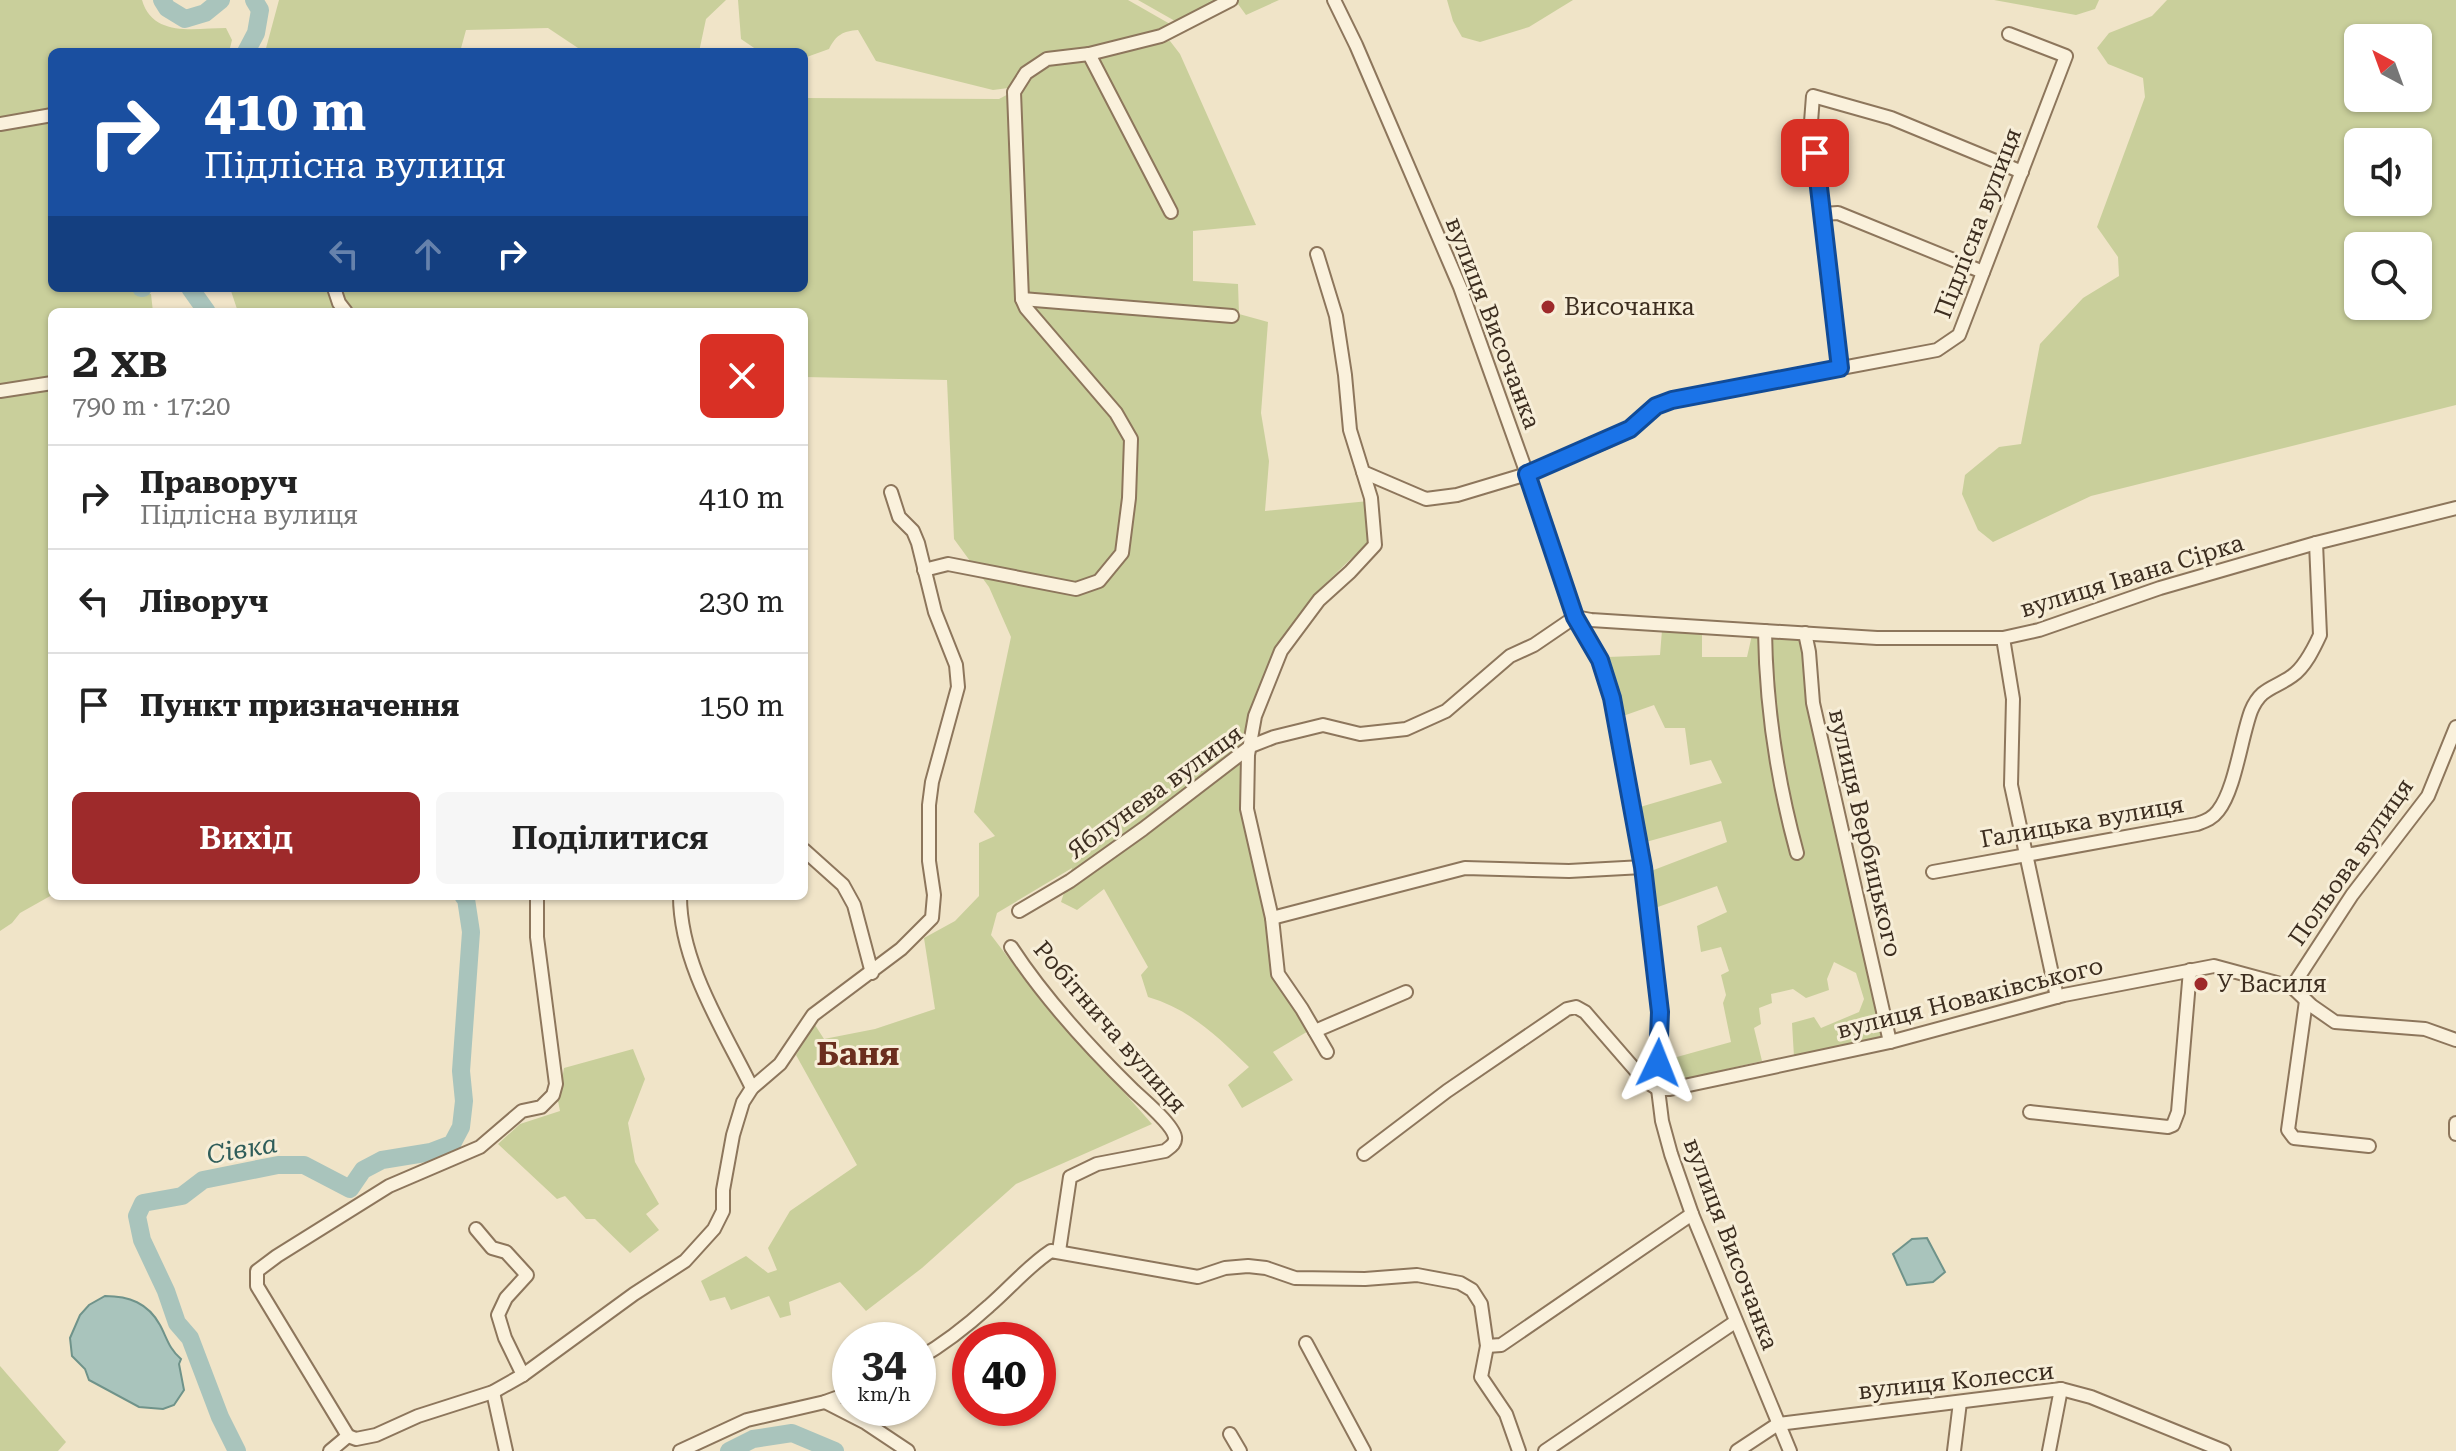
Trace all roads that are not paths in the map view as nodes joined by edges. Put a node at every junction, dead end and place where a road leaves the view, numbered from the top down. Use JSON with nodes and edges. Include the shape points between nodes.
{"nodes":[{"id":1,"x":1231,"y":0,"type":"edge"},
{"id":2,"x":1334,"y":0,"type":"edge"},
{"id":3,"x":2009,"y":34,"type":"dead end"},
{"id":4,"x":1089,"y":54,"type":"junction"},
{"id":5,"x":48,"y":116,"type":"edge"},
{"id":6,"x":0,"y":124,"type":"edge"},
{"id":7,"x":2022,"y":172,"type":"junction"},
{"id":8,"x":1171,"y":212,"type":"dead end"},
{"id":9,"x":1823,"y":214,"type":"junction"},
{"id":10,"x":1317,"y":254,"type":"dead end"},
{"id":11,"x":1983,"y":272,"type":"junction"},
{"id":12,"x":1022,"y":299,"type":"junction"},
{"id":13,"x":1232,"y":316,"type":"dead end"},
{"id":14,"x":1840,"y":368,"type":"junction"},
{"id":15,"x":48,"y":384,"type":"edge"},
{"id":16,"x":0,"y":391,"type":"edge"},
{"id":17,"x":1363,"y":472,"type":"junction"},
{"id":18,"x":1527,"y":474,"type":"junction"},
{"id":19,"x":891,"y":492,"type":"dead end"},
{"id":20,"x":2456,"y":508,"type":"edge"},
{"id":21,"x":2316,"y":543,"type":"junction"},
{"id":22,"x":924,"y":570,"type":"junction"},
{"id":23,"x":1575,"y":617,"type":"junction"},
{"id":24,"x":1765,"y":631,"type":"junction"},
{"id":25,"x":1805,"y":633,"type":"junction"},
{"id":26,"x":2003,"y":638,"type":"junction"},
{"id":27,"x":2456,"y":727,"type":"edge"},
{"id":28,"x":1251,"y":746,"type":"junction"},
{"id":29,"x":1797,"y":853,"type":"dead end"},
{"id":30,"x":2026,"y":853,"type":"junction"},
{"id":31,"x":808,"y":854,"type":"edge"},
{"id":32,"x":1643,"y":867,"type":"junction"},
{"id":33,"x":1933,"y":872,"type":"dead end"},
{"id":34,"x":537,"y":900,"type":"edge"},
{"id":35,"x":680,"y":900,"type":"edge"},
{"id":36,"x":1019,"y":911,"type":"dead end"},
{"id":37,"x":1272,"y":918,"type":"junction"},
{"id":38,"x":1011,"y":947,"type":"dead end"},
{"id":39,"x":2190,"y":970,"type":"junction"},
{"id":40,"x":872,"y":973,"type":"junction"},
{"id":41,"x":2292,"y":987,"type":"junction"},
{"id":42,"x":1406,"y":992,"type":"dead end"},
{"id":43,"x":2057,"y":997,"type":"junction"},
{"id":44,"x":2306,"y":1001,"type":"junction"},
{"id":45,"x":1315,"y":1031,"type":"junction"},
{"id":46,"x":2456,"y":1040,"type":"edge"},
{"id":47,"x":1890,"y":1042,"type":"junction"},
{"id":48,"x":1327,"y":1052,"type":"dead end"},
{"id":49,"x":752,"y":1088,"type":"junction"},
{"id":50,"x":1658,"y":1089,"type":"junction"},
{"id":51,"x":2030,"y":1112,"type":"dead end"},
{"id":52,"x":2456,"y":1123,"type":"edge"},
{"id":53,"x":2456,"y":1134,"type":"edge"},
{"id":54,"x":2369,"y":1146,"type":"dead end"},
{"id":55,"x":1364,"y":1154,"type":"dead end"},
{"id":56,"x":1692,"y":1214,"type":"junction"},
{"id":57,"x":476,"y":1229,"type":"dead end"},
{"id":58,"x":1059,"y":1251,"type":"junction"},
{"id":59,"x":1735,"y":1322,"type":"junction"},
{"id":60,"x":1306,"y":1343,"type":"dead end"},
{"id":61,"x":1487,"y":1346,"type":"junction"},
{"id":62,"x":936,"y":1349,"type":"edge"},
{"id":63,"x":523,"y":1375,"type":"junction"},
{"id":64,"x":2061,"y":1389,"type":"junction"},
{"id":65,"x":493,"y":1392,"type":"junction"},
{"id":66,"x":832,"y":1399,"type":"edge"},
{"id":67,"x":825,"y":1402,"type":"junction"},
{"id":68,"x":1960,"y":1402,"type":"junction"},
{"id":69,"x":1778,"y":1424,"type":"junction"},
{"id":70,"x":1230,"y":1434,"type":"dead end"},
{"id":71,"x":348,"y":1436,"type":"junction"},
{"id":72,"x":330,"y":1451,"type":"edge"},
{"id":73,"x":506,"y":1451,"type":"edge"},
{"id":74,"x":680,"y":1451,"type":"edge"},
{"id":75,"x":908,"y":1451,"type":"edge"},
{"id":76,"x":1240,"y":1451,"type":"edge"},
{"id":77,"x":1364,"y":1451,"type":"edge"},
{"id":78,"x":1519,"y":1451,"type":"edge"},
{"id":79,"x":1545,"y":1451,"type":"edge"},
{"id":80,"x":1737,"y":1451,"type":"edge"},
{"id":81,"x":1790,"y":1451,"type":"edge"},
{"id":82,"x":1954,"y":1451,"type":"edge"},
{"id":83,"x":2049,"y":1451,"type":"edge"},
{"id":84,"x":2224,"y":1451,"type":"edge"}],
"edges":[{"from":1,"to":4,"type":"street","via":[[1161,36]]},
{"from":2,"to":18,"type":"street","name":"вулиця Височанка","via":[[1460,287]]},
{"from":3,"to":7,"type":"street","name":"Підлісна вулиця","via":[[2066,56]]},
{"from":4,"to":8,"type":"street"},
{"from":4,"to":12,"type":"street","via":[[1047,59],[1026,73],[1014,92]]},
{"from":5,"to":6,"type":"street"},
{"from":7,"to":9,"type":"street","via":[[1891,118],[1813,96],[1811,122]]},
{"from":7,"to":11,"type":"street","name":"Підлісна вулиця"},
{"from":9,"to":11,"type":"street","via":[[1838,213]]},
{"from":9,"to":14,"type":"street"},
{"from":10,"to":17,"type":"street","via":[[1336,316],[1350,430]]},
{"from":11,"to":14,"type":"street","name":"Підлісна вулиця","via":[[1959,335],[1948,345]]},
{"from":12,"to":13,"type":"street"},
{"from":12,"to":22,"type":"street","via":[[1116,413],[1131,439],[1122,553],[1099,581],[1076,589],[948,564]]},
{"from":14,"to":18,"type":"street","name":"Підлісна вулиця","via":[[1672,400],[1656,406],[1630,429]]},
{"from":15,"to":16,"type":"street"},
{"from":17,"to":18,"type":"street","name":"Підлісна вулиця","via":[[1426,499]]},
{"from":17,"to":28,"type":"street","via":[[1375,545],[1319,600],[1281,651],[1255,716]]},
{"from":18,"to":23,"type":"street","name":"вулиця Височанка"},
{"from":19,"to":22,"type":"street","via":[[899,517],[913,531]]},
{"from":20,"to":21,"type":"street","name":"вулиця Івана Сірка"},
{"from":21,"to":26,"type":"street","name":"вулиця Івана Сірка"},
{"from":21,"to":30,"type":"street","name":"Галицька вулиця","via":[[2320,635],[2295,675],[2262,691],[2219,810],[2197,824]]},
{"from":22,"to":40,"type":"street","via":[[956,665],[958,687],[929,805],[932,918]]},
{"from":23,"to":24,"type":"street","name":"вулиця Івана Сірка"},
{"from":23,"to":28,"type":"street","name":"Яблунева вулиця","via":[[1510,656],[1446,711],[1406,729],[1360,734],[1323,725]]},
{"from":23,"to":32,"type":"street","name":"вулиця Височанка","via":[[1600,660],[1612,698]]},
{"from":24,"to":25,"type":"street","name":"вулиця Івана Сірка"},
{"from":24,"to":29,"type":"street","via":[[1773,742]]},
{"from":25,"to":26,"type":"street","name":"вулиця Івана Сірка"},
{"from":25,"to":47,"type":"street","name":"вулиця Вербицького","via":[[1813,703]]},
{"from":26,"to":30,"type":"street","via":[[2013,699],[2011,785]]},
{"from":27,"to":41,"type":"street","name":"Польова вулиця","via":[[2428,796],[2352,895]]},
{"from":28,"to":36,"type":"street","name":"Яблунева вулиця","via":[[1131,838]]},
{"from":28,"to":37,"type":"street","via":[[1247,809]]},
{"from":30,"to":33,"type":"street","name":"Галицька вулиця"},
{"from":30,"to":43,"type":"street"},
{"from":31,"to":40,"type":"street","via":[[843,885],[854,905]]},
{"from":32,"to":37,"type":"street","via":[[1465,868]]},
{"from":32,"to":50,"type":"street","name":"вулиця Височанка","via":[[1660,1012]]},
{"from":34,"to":71,"type":"street","via":[[553,1095],[541,1107],[522,1111],[480,1147],[389,1186],[257,1271],[257,1286]]},
{"from":35,"to":49,"type":"street","via":[[702,992]]},
{"from":37,"to":45,"type":"street","via":[[1278,974]]},
{"from":38,"to":58,"type":"street","name":"Робітнича вулиця","via":[[1109,1067],[1174,1133],[1173,1146],[1165,1151],[1097,1164],[1070,1177]]},
{"from":39,"to":41,"type":"street","name":"вулиця Новаківського","via":[[2214,966]]},
{"from":39,"to":43,"type":"street","name":"вулиця Новаківського"},
{"from":39,"to":51,"type":"street","via":[[2173,1125]]},
{"from":40,"to":49,"type":"street","via":[[813,1015],[780,1064]]},
{"from":41,"to":44,"type":"street"},
{"from":42,"to":45,"type":"street"},
{"from":43,"to":47,"type":"street","name":"вулиця Новаківського"},
{"from":44,"to":46,"type":"street","via":[[2335,1022],[2425,1029]]},
{"from":44,"to":54,"type":"street","via":[[2288,1130],[2294,1138]]},
{"from":45,"to":48,"type":"street"},
{"from":47,"to":50,"type":"street","name":"вулиця Новаківського"},
{"from":49,"to":63,"type":"street","via":[[733,1135],[723,1211],[714,1229],[685,1261]]},
{"from":50,"to":55,"type":"street","via":[[1576,1007],[1447,1091]]},
{"from":50,"to":56,"type":"street","name":"вулиця Височанка","via":[[1671,1154]]},
{"from":52,"to":53,"type":"street"},
{"from":56,"to":59,"type":"street","name":"вулиця Височанка"},
{"from":56,"to":61,"type":"street","via":[[1501,1345]]},
{"from":57,"to":63,"type":"street","via":[[527,1275],[498,1315]]},
{"from":58,"to":61,"type":"street","via":[[1198,1277],[1248,1266],[1295,1278],[1440,1278],[1472,1290],[1481,1304]]},
{"from":58,"to":62,"type":"street","via":[[1039,1259]]},
{"from":59,"to":69,"type":"street","name":"вулиця Височанка"},
{"from":59,"to":79,"type":"street"},
{"from":60,"to":77,"type":"street"},
{"from":61,"to":78,"type":"street","via":[[1481,1377],[1506,1414]]},
{"from":63,"to":65,"type":"street"},
{"from":64,"to":68,"type":"street","name":"вулиця Колесси"},
{"from":64,"to":83,"type":"street"},
{"from":64,"to":84,"type":"street","name":"вулиця Колесси"},
{"from":65,"to":71,"type":"street","via":[[376,1435]]},
{"from":65,"to":73,"type":"street"},
{"from":66,"to":67,"type":"street"},
{"from":67,"to":74,"type":"street","via":[[747,1420]]},
{"from":67,"to":75,"type":"street"},
{"from":68,"to":69,"type":"street","name":"вулиця Колесси"},
{"from":68,"to":82,"type":"street"},
{"from":69,"to":80,"type":"street"},
{"from":69,"to":81,"type":"street","name":"вулиця Височанка"},
{"from":70,"to":76,"type":"street"},
{"from":71,"to":72,"type":"street"}]}
